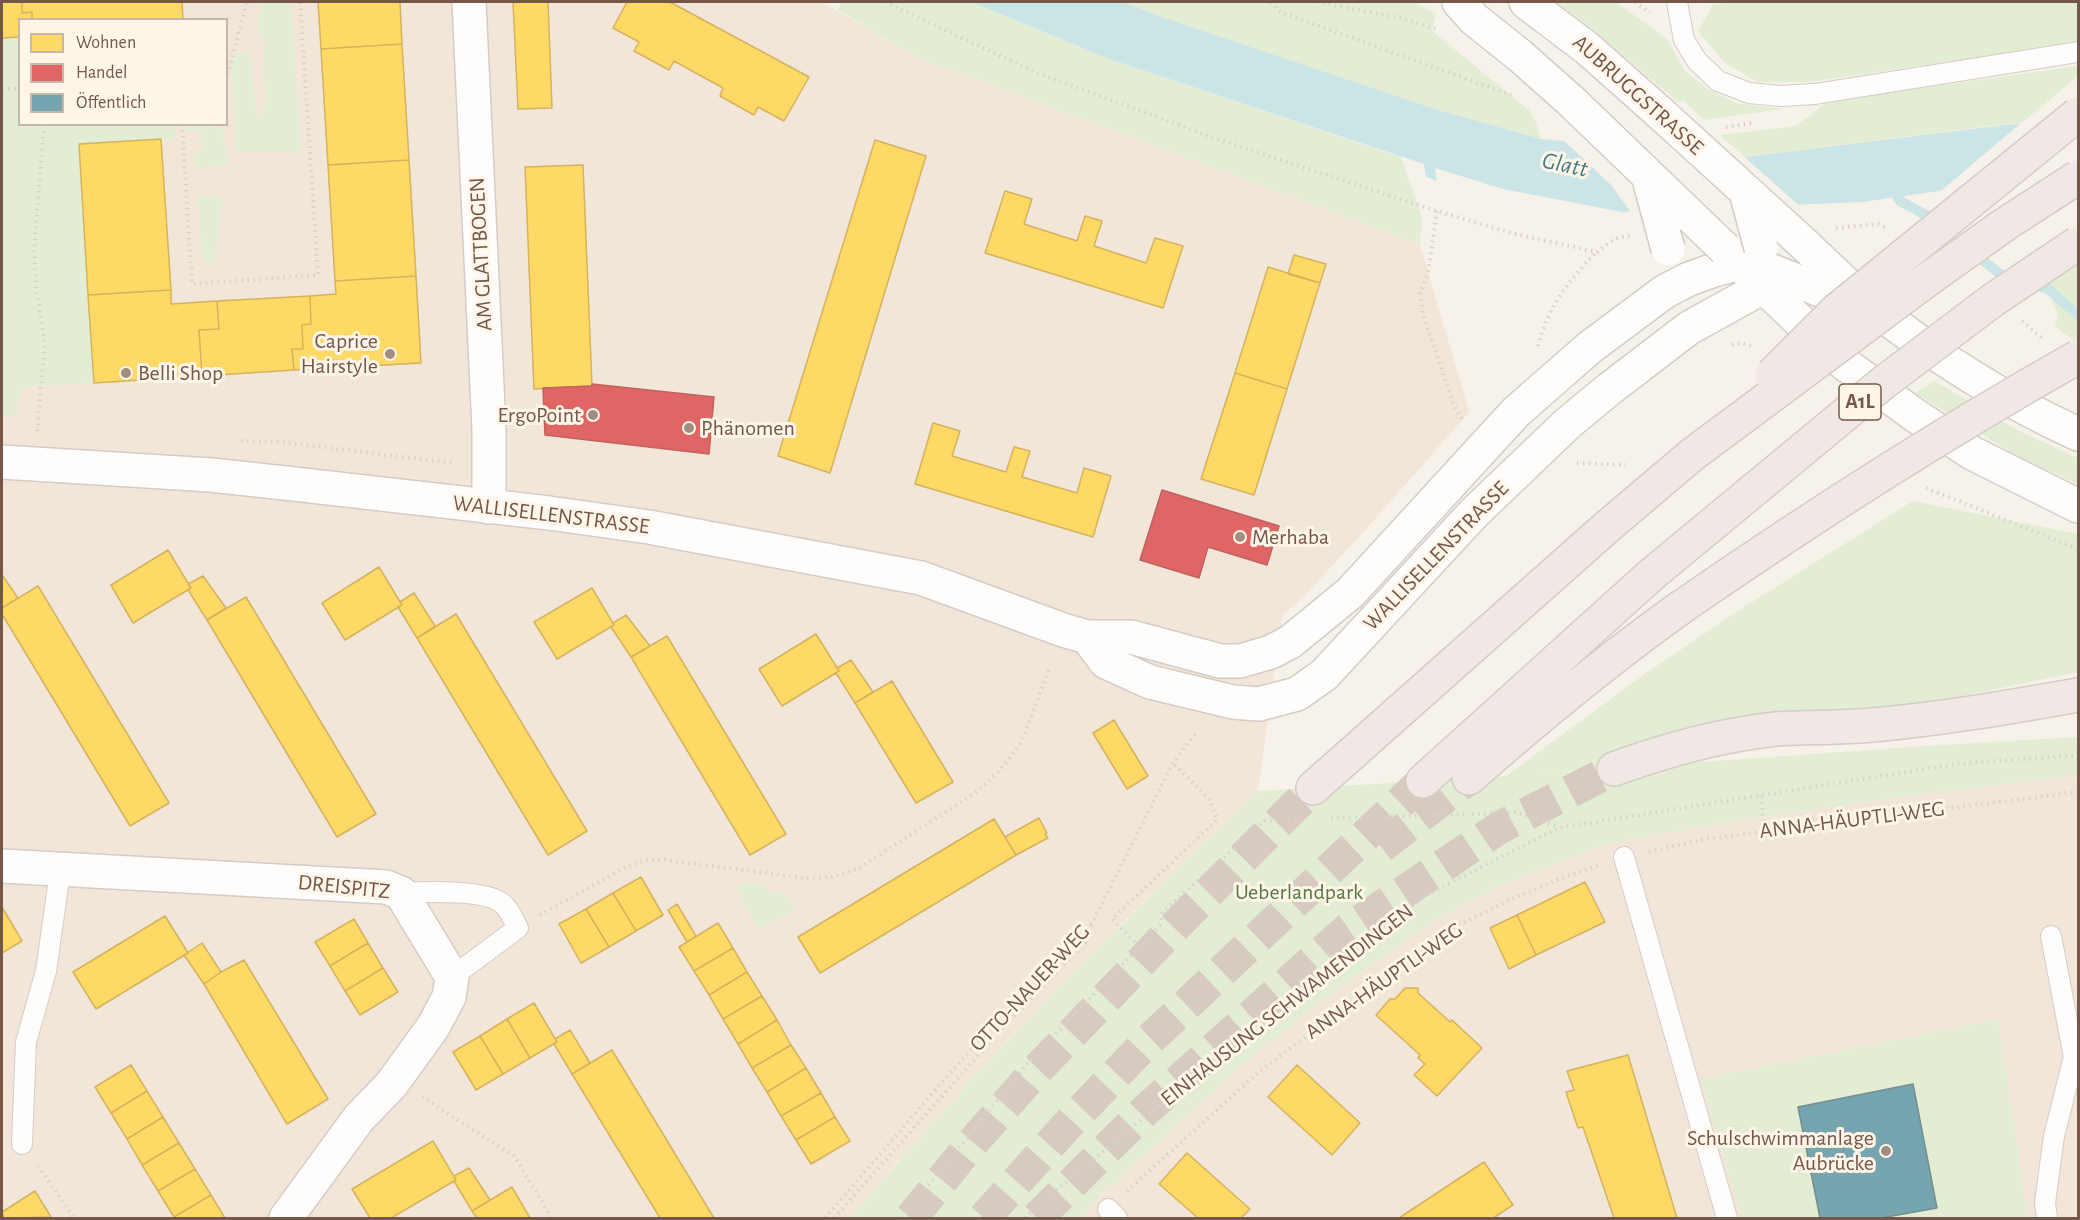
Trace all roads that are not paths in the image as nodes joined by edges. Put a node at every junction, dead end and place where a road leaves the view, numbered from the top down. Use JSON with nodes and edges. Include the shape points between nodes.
{"nodes":[{"id":1,"x":468,"y":2,"type":"edge"},
{"id":2,"x":1459,"y":2,"type":"edge"},
{"id":3,"x":1527,"y":2,"type":"edge"},
{"id":4,"x":1677,"y":2,"type":"edge"},
{"id":5,"x":2079,"y":52,"type":"edge"},
{"id":6,"x":2079,"y":114,"type":"edge"},
{"id":7,"x":1648,"y":174,"type":"junction"},
{"id":8,"x":2079,"y":177,"type":"edge"},
{"id":9,"x":1746,"y":192,"type":"junction"},
{"id":10,"x":2079,"y":243,"type":"edge"},
{"id":11,"x":1751,"y":263,"type":"junction"},
{"id":12,"x":1868,"y":302,"type":"junction"},
{"id":13,"x":1642,"y":308,"type":"junction"},
{"id":14,"x":2079,"y":357,"type":"edge"},
{"id":15,"x":2079,"y":434,"type":"edge"},
{"id":16,"x":1693,"y":453,"type":"junction"},
{"id":17,"x":2,"y":462,"type":"edge"},
{"id":18,"x":2079,"y":506,"type":"edge"},
{"id":19,"x":489,"y":507,"type":"junction"},
{"id":20,"x":1087,"y":637,"type":"junction"},
{"id":21,"x":2079,"y":695,"type":"edge"},
{"id":22,"x":1614,"y":769,"type":"tunnel mouth"},
{"id":23,"x":1469,"y":778,"type":"tunnel mouth"},
{"id":24,"x":1423,"y":781,"type":"tunnel mouth"},
{"id":25,"x":1315,"y":809,"type":"tunnel mouth"},
{"id":26,"x":1624,"y":857,"type":"road end"},
{"id":27,"x":2,"y":866,"type":"edge"},
{"id":28,"x":57,"y":868,"type":"junction"},
{"id":29,"x":400,"y":893,"type":"junction"},
{"id":30,"x":2051,"y":936,"type":"dead end"},
{"id":31,"x":452,"y":977,"type":"junction"},
{"id":32,"x":22,"y":1144,"type":"road end"},
{"id":33,"x":285,"y":1218,"type":"edge"},
{"id":34,"x":1727,"y":1218,"type":"edge"},
{"id":35,"x":2047,"y":1218,"type":"edge"}],
"edges":[{"from":1,"to":19,"type":"street","name":"AM GLATTBOGEN","via":[[489,429]]},
{"from":2,"to":7,"type":"street","name":"AUBRUGGSTRASSE","bridge":true},
{"from":3,"to":9,"type":"street","name":"AUBRUGGSTRASSE","bridge":true,"via":[[1588,49]]},
{"from":4,"to":5,"type":"lane","via":[[1684,40],[1697,61],[1718,81],[1749,93],[1815,94]]},
{"from":6,"to":16,"type":"highway","number":"A1L","bridge":true,"via":[[1837,310]]},
{"from":7,"to":11,"type":"street","name":"AUBRUGGSTRASSE","bridge":true},
{"from":7,"to":13,"type":"street","name":"WALLISELLENSTRASSE","bridge":true,"via":[[1668,249]]},
{"from":8,"to":16,"type":"highway","number":"A1L","bridge":true,"via":[[1931,277]]},
{"from":9,"to":11,"type":"street","bridge":true},
{"from":9,"to":12,"type":"street","name":"AUBRUGGSTRASSE","bridge":true,"via":[[1815,236]]},
{"from":10,"to":24,"type":"highway","number":"A1L","bridge":true,"via":[[1993,300],[1883,383],[1651,575]]},
{"from":11,"to":12,"type":"street","name":"AUBRUGGSTRASSE","via":[[1820,290]]},
{"from":11,"to":13,"type":"street","name":"WALLISELLENSTRASSE","via":[[1689,279]]},
{"from":11,"to":18,"type":"street","name":"AUBRUGGSTRASSE","via":[[1845,364],[1972,453]]},
{"from":11,"to":20,"type":"street","name":"WALLISELLENSTRASSE","via":[[1689,328],[1567,424],[1474,513],[1324,675],[1297,694],[1259,704],[1233,702],[1150,682],[1106,662]]},
{"from":12,"to":15,"type":"street","name":"AUBRUGGSTRASSE","via":[[1979,381]]},
{"from":13,"to":20,"type":"street","name":"WALLISELLENSTRASSE","via":[[1538,391],[1473,456],[1350,593],[1290,642],[1240,661],[1220,661],[1131,637]]},
{"from":14,"to":23,"type":"highway","bridge":true,"via":[[1898,463],[1762,551],[1636,639]]},
{"from":16,"to":25,"type":"highway","number":"A1L","bridge":true,"via":[[1608,526]]},
{"from":17,"to":19,"type":"street","name":"WALLISELLENSTRASSE","via":[[211,475]]},
{"from":19,"to":20,"type":"street","name":"WALLISELLENSTRASSE","via":[[697,535],[921,579]]},
{"from":21,"to":22,"type":"highway","via":[[1870,726],[1777,729],[1735,735],[1653,754]]},
{"from":26,"to":34,"type":"lane"},
{"from":27,"to":28,"type":"street","name":"DREISPITZ"},
{"from":28,"to":29,"type":"street","name":"DREISPITZ","via":[[386,887]]},
{"from":28,"to":32,"type":"lane","via":[[46,971],[26,1042]]},
{"from":29,"to":31,"type":"street","name":"DREISPITZ"},
{"from":29,"to":31,"type":"lane","via":[[483,896],[503,904],[518,928]]},
{"from":30,"to":35,"type":"lane","via":[[2074,1057],[2054,1136],[2045,1203]]},
{"from":31,"to":33,"type":"street","via":[[449,997],[433,1027],[392,1085],[359,1118]]}]}
